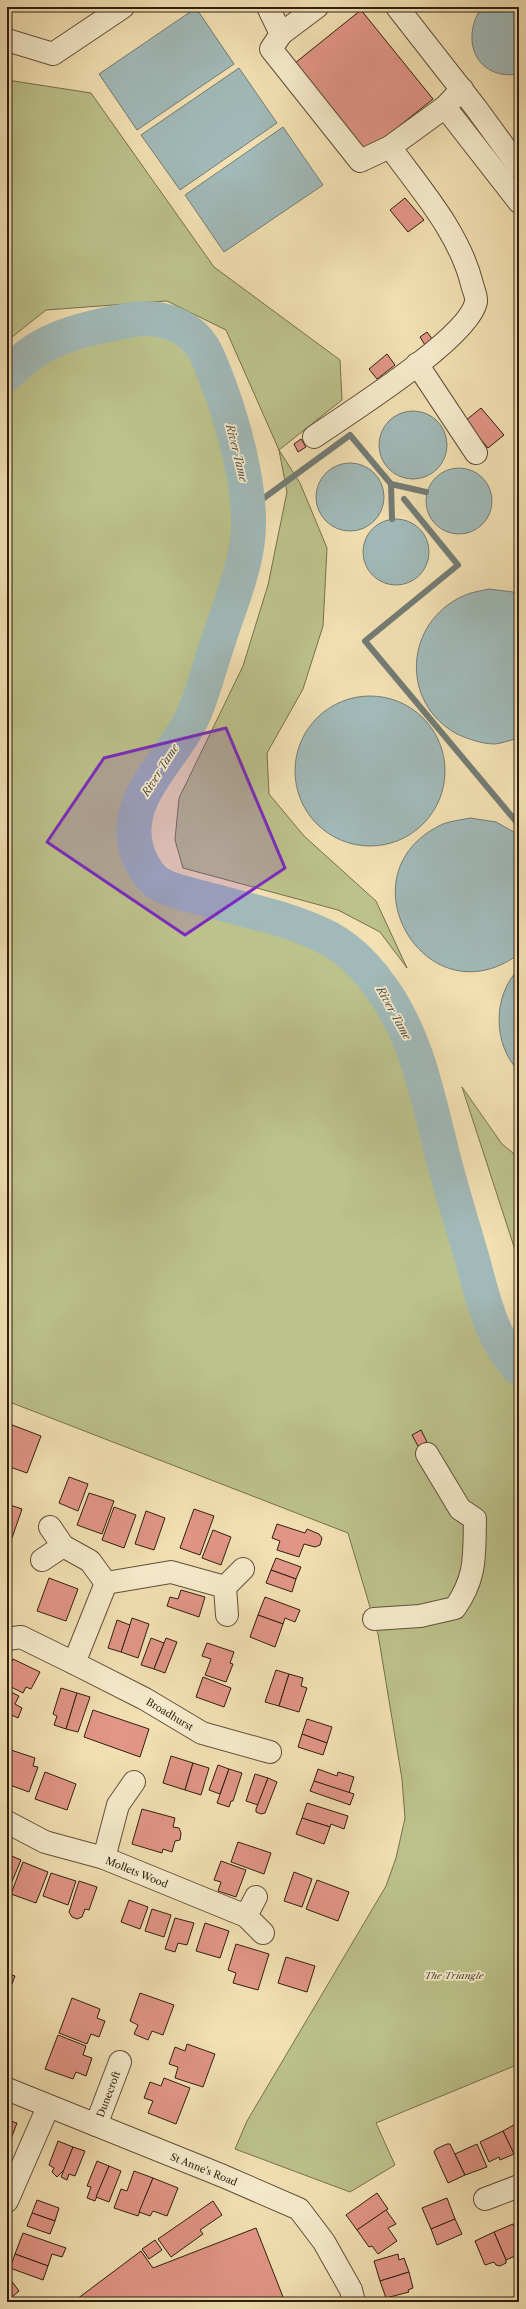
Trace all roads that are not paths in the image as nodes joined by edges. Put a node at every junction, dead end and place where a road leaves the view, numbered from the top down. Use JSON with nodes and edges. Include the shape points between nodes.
{"nodes":[{"id":1,"x":123,"y":7,"type":"edge"},
{"id":2,"x":268,"y":7,"type":"edge"},
{"id":3,"x":317,"y":7,"type":"edge"},
{"id":4,"x":397,"y":7,"type":"edge"},
{"id":5,"x":281,"y":34,"type":"junction"},
{"id":6,"x":7,"y":40,"type":"edge"},
{"id":7,"x":462,"y":89,"type":"junction"},
{"id":8,"x":445,"y":107,"type":"junction"},
{"id":9,"x":390,"y":147,"type":"junction"},
{"id":10,"x":519,"y":167,"type":"edge"},
{"id":11,"x":519,"y":202,"type":"edge"},
{"id":12,"x":417,"y":364,"type":"junction"},
{"id":13,"x":314,"y":437,"type":"dead end"},
{"id":14,"x":476,"y":454,"type":"dead end"},
{"id":15,"x":426,"y":1454,"type":"dead end"},
{"id":16,"x":50,"y":1527,"type":"dead end"},
{"id":17,"x":63,"y":1546,"type":"junction"},
{"id":18,"x":42,"y":1560,"type":"dead end"},
{"id":19,"x":243,"y":1569,"type":"dead end"},
{"id":20,"x":106,"y":1583,"type":"junction"},
{"id":21,"x":225,"y":1587,"type":"junction"},
{"id":22,"x":227,"y":1615,"type":"dead end"},
{"id":23,"x":374,"y":1619,"type":"dead end"},
{"id":24,"x":7,"y":1639,"type":"edge"},
{"id":25,"x":74,"y":1663,"type":"junction"},
{"id":26,"x":270,"y":1752,"type":"dead end"},
{"id":27,"x":134,"y":1782,"type":"dead end"},
{"id":28,"x":7,"y":1822,"type":"edge"},
{"id":29,"x":104,"y":1858,"type":"junction"},
{"id":30,"x":256,"y":1897,"type":"dead end"},
{"id":31,"x":246,"y":1916,"type":"junction"},
{"id":32,"x":263,"y":1933,"type":"dead end"},
{"id":33,"x":120,"y":2062,"type":"dead end"},
{"id":34,"x":7,"y":2089,"type":"edge"},
{"id":35,"x":48,"y":2106,"type":"junction"},
{"id":36,"x":96,"y":2125,"type":"junction"},
{"id":37,"x":519,"y":2186,"type":"edge"},
{"id":38,"x":485,"y":2199,"type":"dead end"},
{"id":39,"x":7,"y":2201,"type":"edge"},
{"id":40,"x":354,"y":2302,"type":"edge"}],
"edges":[{"from":1,"to":6,"type":"street","via":[[53,54]]},
{"from":2,"to":5,"type":"street"},
{"from":3,"to":5,"type":"street"},
{"from":4,"to":7,"type":"street"},
{"from":5,"to":9,"type":"street","via":[[271,49],[360,161]]},
{"from":7,"to":8,"type":"street"},
{"from":7,"to":10,"type":"street"},
{"from":8,"to":9,"type":"street"},
{"from":8,"to":11,"type":"street"},
{"from":9,"to":12,"type":"street","via":[[450,228],[468,269],[476,301],[469,318]]},
{"from":12,"to":13,"type":"street"},
{"from":12,"to":14,"type":"street"},
{"from":15,"to":23,"type":"street","via":[[460,1509],[474,1519],[473,1568],[467,1591],[455,1608],[420,1616]]},
{"from":16,"to":17,"type":"street"},
{"from":17,"to":18,"type":"street"},
{"from":17,"to":20,"type":"street","via":[[90,1561]]},
{"from":19,"to":21,"type":"street"},
{"from":20,"to":21,"type":"street","via":[[171,1572]]},
{"from":20,"to":25,"type":"street"},
{"from":21,"to":22,"type":"street"},
{"from":24,"to":25,"type":"street","name":"Broadhurst","via":[[21,1637]]},
{"from":25,"to":26,"type":"street","name":"Broadhurst","via":[[145,1699],[202,1733]]},
{"from":27,"to":29,"type":"street","via":[[108,1808]]},
{"from":28,"to":29,"type":"street","name":"Mollets Wood","via":[[45,1842]]},
{"from":29,"to":31,"type":"street","name":"Mollets Wood"},
{"from":30,"to":31,"type":"street"},
{"from":31,"to":32,"type":"street"},
{"from":33,"to":36,"type":"street","name":"Dunecroft"},
{"from":34,"to":35,"type":"street","name":"St Anne's Road"},
{"from":35,"to":36,"type":"street","name":"St Anne's Road"},
{"from":35,"to":39,"type":"street"},
{"from":36,"to":40,"type":"street","name":"St Anne's Road","via":[[299,2209],[324,2242],[351,2290]]},
{"from":37,"to":38,"type":"street"}]}
